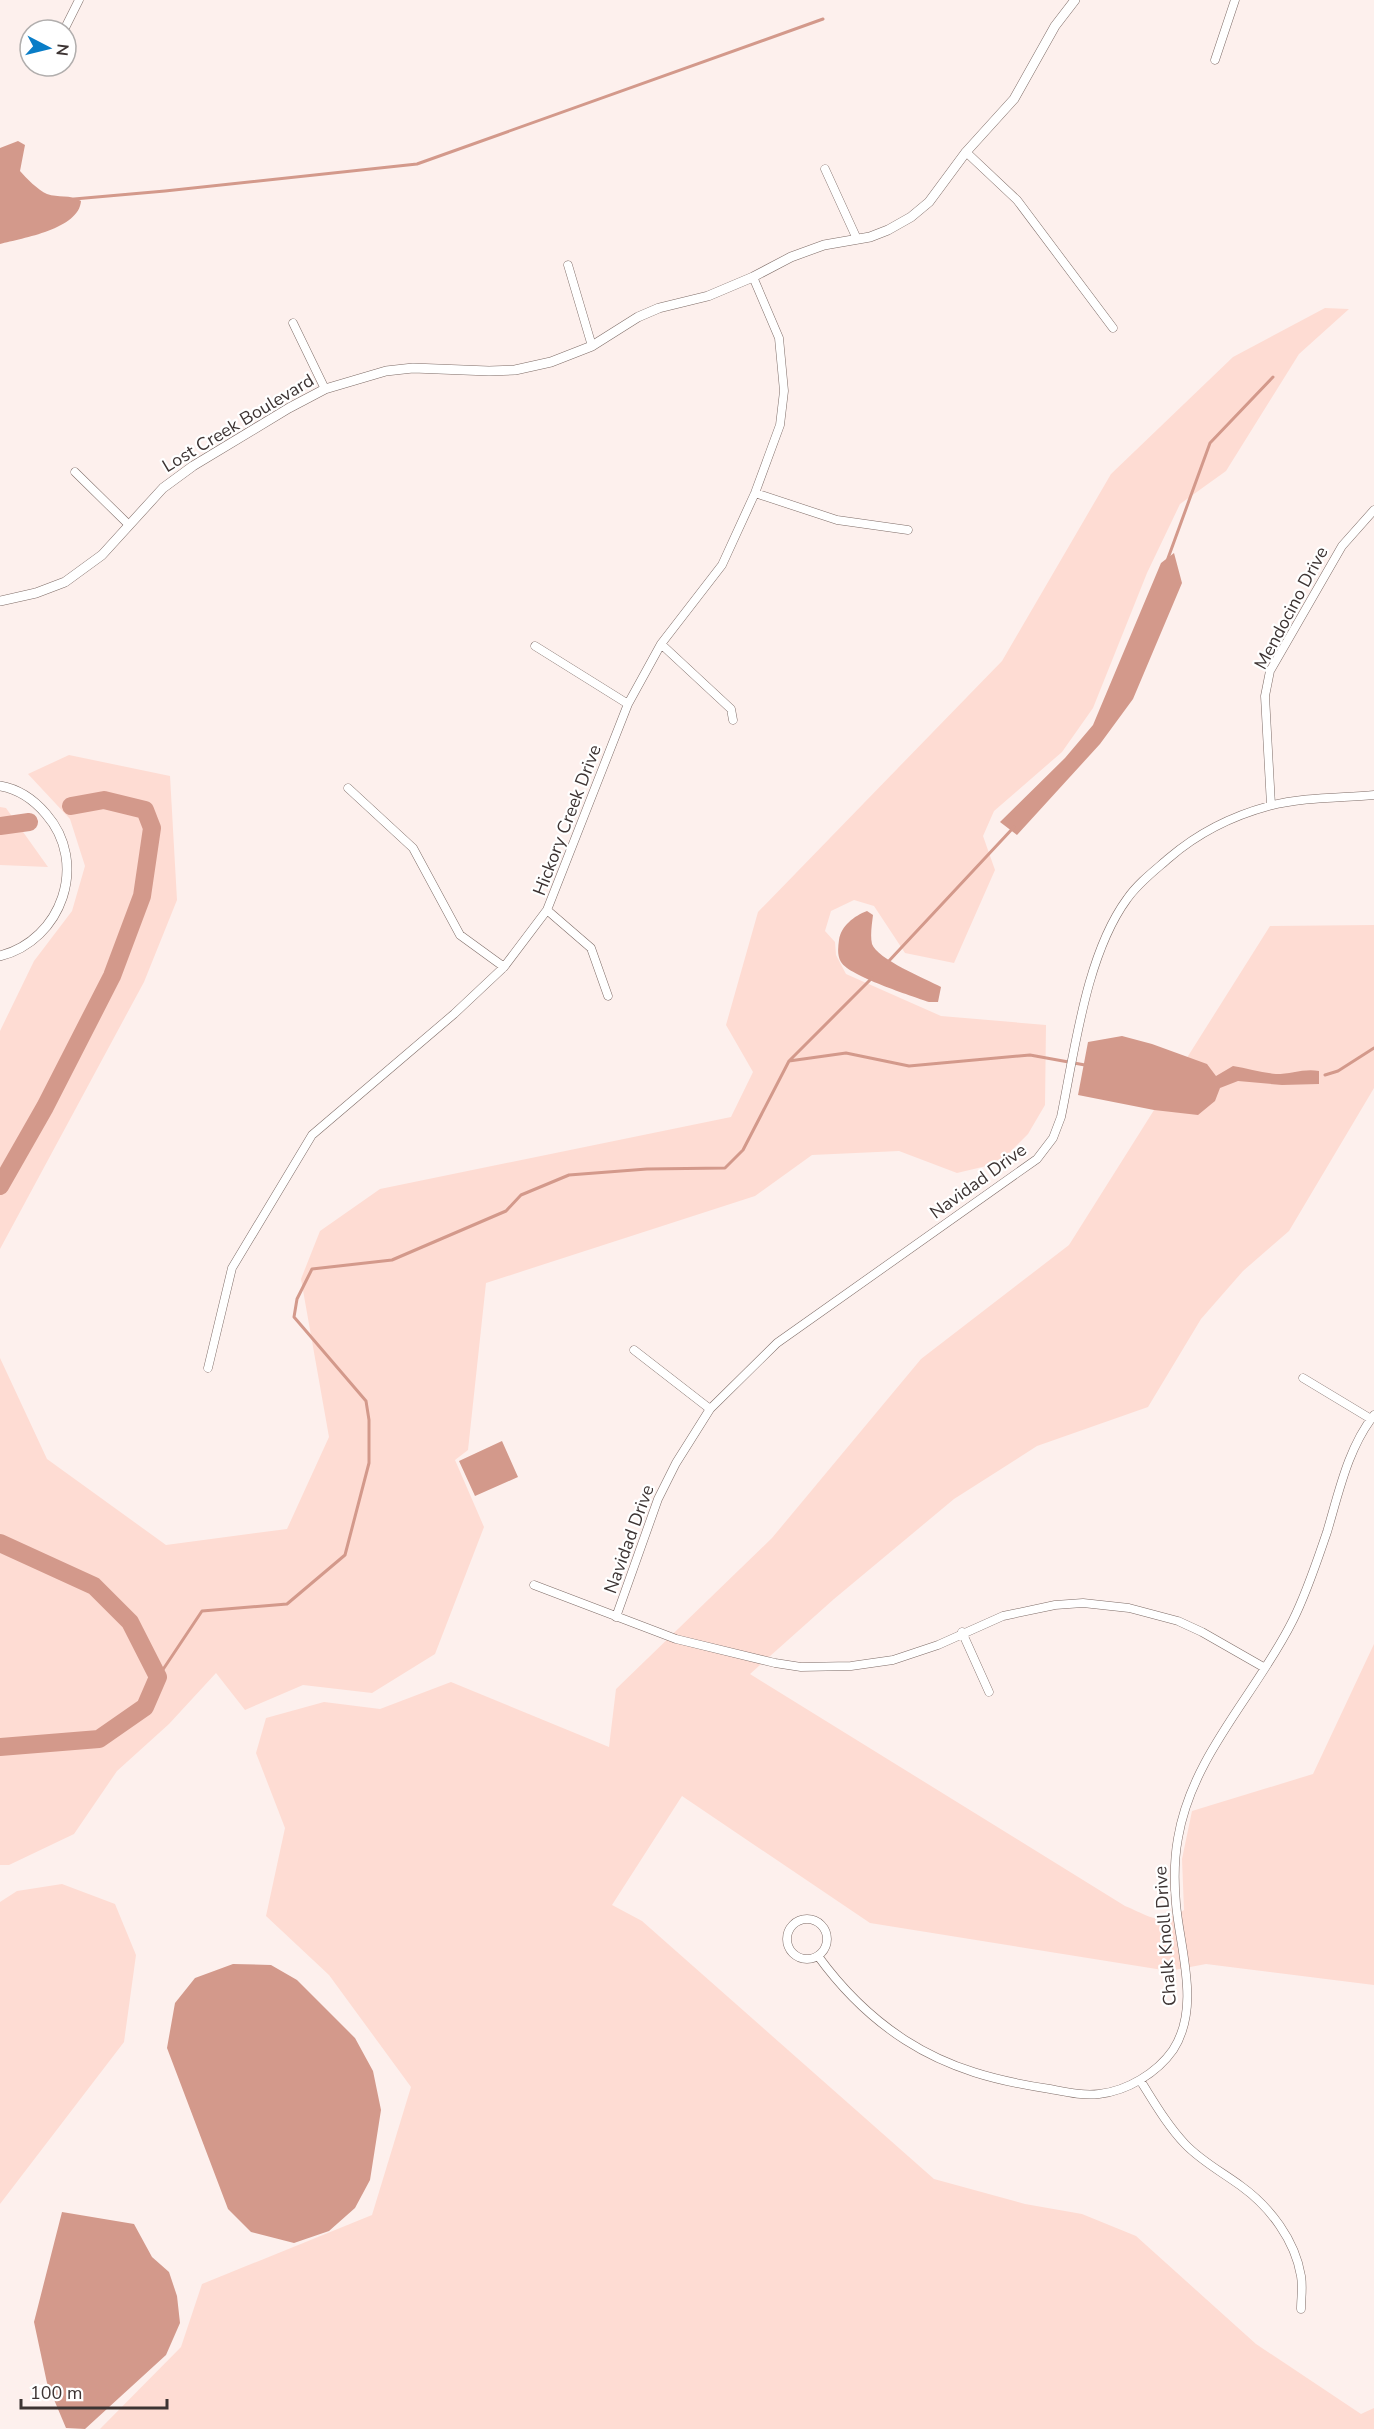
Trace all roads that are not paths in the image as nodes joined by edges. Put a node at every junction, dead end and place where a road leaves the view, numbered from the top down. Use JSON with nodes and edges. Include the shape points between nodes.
{"nodes":[{"id":1,"x":79,"y":0,"type":"edge"},
{"id":2,"x":1075,"y":0,"type":"edge"},
{"id":3,"x":1235,"y":0,"type":"edge"},
{"id":4,"x":70,"y":18,"type":"edge"},
{"id":5,"x":1215,"y":60,"type":"dead end"},
{"id":6,"x":966,"y":152,"type":"junction"},
{"id":7,"x":825,"y":169,"type":"dead end"},
{"id":8,"x":857,"y":239,"type":"junction"},
{"id":9,"x":568,"y":265,"type":"dead end"},
{"id":10,"x":753,"y":277,"type":"junction"},
{"id":11,"x":293,"y":323,"type":"dead end"},
{"id":12,"x":1113,"y":328,"type":"dead end"},
{"id":13,"x":592,"y":346,"type":"junction"},
{"id":14,"x":325,"y":389,"type":"junction"},
{"id":15,"x":75,"y":472,"type":"dead end"},
{"id":16,"x":755,"y":493,"type":"junction"},
{"id":17,"x":1374,"y":510,"type":"edge"},
{"id":18,"x":1369,"y":522,"type":"edge"},
{"id":19,"x":128,"y":524,"type":"junction"},
{"id":20,"x":908,"y":530,"type":"dead end"},
{"id":21,"x":0,"y":601,"type":"edge"},
{"id":22,"x":661,"y":644,"type":"junction"},
{"id":23,"x":535,"y":646,"type":"dead end"},
{"id":24,"x":628,"y":704,"type":"junction"},
{"id":25,"x":733,"y":720,"type":"dead end"},
{"id":26,"x":0,"y":786,"type":"edge"},
{"id":27,"x":348,"y":788,"type":"dead end"},
{"id":28,"x":1374,"y":795,"type":"edge"},
{"id":29,"x":1271,"y":805,"type":"junction"},
{"id":30,"x":548,"y":910,"type":"junction"},
{"id":31,"x":0,"y":956,"type":"edge"},
{"id":32,"x":504,"y":967,"type":"junction"},
{"id":33,"x":608,"y":996,"type":"dead end"},
{"id":34,"x":634,"y":1350,"type":"dead end"},
{"id":35,"x":208,"y":1368,"type":"dead end"},
{"id":36,"x":1303,"y":1378,"type":"dead end"},
{"id":37,"x":710,"y":1409,"type":"junction"},
{"id":38,"x":1372,"y":1417,"type":"edge"},
{"id":39,"x":534,"y":1585,"type":"dead end"},
{"id":40,"x":616,"y":1617,"type":"junction"},
{"id":41,"x":962,"y":1632,"type":"junction"},
{"id":42,"x":1265,"y":1668,"type":"junction"},
{"id":43,"x":989,"y":1692,"type":"dead end"},
{"id":44,"x":818,"y":1956,"type":"junction"},
{"id":45,"x":1140,"y":2080,"type":"junction"},
{"id":46,"x":1301,"y":2309,"type":"dead end"}],
"edges":[{"from":1,"to":4,"type":"street"},
{"from":2,"to":6,"type":"street","name":"Lost Creek Boulevard","via":[[1055,26],[1014,99]]},
{"from":3,"to":5,"type":"street"},
{"from":6,"to":8,"type":"street","name":"Lost Creek Boulevard","via":[[929,202],[911,217],[888,230]]},
{"from":6,"to":12,"type":"street","via":[[1017,200]]},
{"from":7,"to":8,"type":"street"},
{"from":8,"to":10,"type":"street","name":"Lost Creek Boulevard","via":[[791,257]]},
{"from":9,"to":13,"type":"street"},
{"from":10,"to":13,"type":"street","name":"Lost Creek Boulevard","via":[[708,296],[638,317]]},
{"from":10,"to":16,"type":"street","name":"Hickory Creek Drive","via":[[779,338],[784,391],[780,425]]},
{"from":11,"to":14,"type":"street"},
{"from":13,"to":14,"type":"street","name":"Lost Creek Boulevard","via":[[551,362],[515,370],[412,368],[386,371]]},
{"from":14,"to":19,"type":"street","name":"Lost Creek Boulevard","via":[[193,466],[163,488]]},
{"from":15,"to":19,"type":"street"},
{"from":16,"to":20,"type":"street","via":[[837,520]]},
{"from":16,"to":22,"type":"street","name":"Hickory Creek Drive","via":[[722,565]]},
{"from":17,"to":18,"type":"street","name":"Mendocino Drive"},
{"from":18,"to":29,"type":"street","name":"Mendocino Drive","via":[[1342,546],[1270,671],[1265,696]]},
{"from":19,"to":21,"type":"street","name":"Lost Creek Boulevard","via":[[102,555],[65,582]]},
{"from":22,"to":24,"type":"street","name":"Hickory Creek Drive"},
{"from":22,"to":25,"type":"street","via":[[731,709]]},
{"from":23,"to":24,"type":"street"},
{"from":24,"to":30,"type":"street","name":"Hickory Creek Drive"},
{"from":26,"to":31,"type":"street","via":[[24,795],[51,819],[65,844],[68,880],[57,914],[44,930],[28,945]]},
{"from":27,"to":32,"type":"street","via":[[413,848],[460,935]]},
{"from":28,"to":29,"type":"street","name":"Navidad Drive"},
{"from":29,"to":37,"type":"street","name":"Navidad Drive","via":[[1207,830],[1145,878],[1127,899],[1091,976],[1061,1117],[1053,1138],[1037,1159],[777,1343]]},
{"from":30,"to":32,"type":"street","name":"Hickory Creek Drive"},
{"from":30,"to":33,"type":"street","via":[[591,948]]},
{"from":32,"to":35,"type":"street","name":"Hickory Creek Drive","via":[[312,1135],[232,1268]]},
{"from":34,"to":37,"type":"street"},
{"from":36,"to":38,"type":"street"},
{"from":37,"to":40,"type":"street","name":"Navidad Drive","via":[[658,1499]]},
{"from":38,"to":42,"type":"street","name":"Chalk Knoll Drive","via":[[1351,1456],[1293,1620]]},
{"from":39,"to":40,"type":"street"},
{"from":40,"to":41,"type":"street","via":[[676,1639],[775,1664],[810,1667],[893,1660],[938,1645]]},
{"from":41,"to":42,"type":"street","via":[[1028,1609],[1106,1604],[1178,1621]]},
{"from":41,"to":43,"type":"street"},
{"from":42,"to":45,"type":"street","name":"Chalk Knoll Drive","via":[[1198,1773],[1186,1806],[1174,1874],[1187,1987],[1184,2020],[1172,2051]]},
{"from":44,"to":44,"type":"street","via":[[826,1946],[822,1926],[810,1919],[792,1925],[787,1937],[789,1950],[805,1960]]},
{"from":44,"to":45,"type":"street","name":"Chalk Knoll Drive","via":[[838,1982],[883,2025],[956,2068],[1008,2083],[1083,2095],[1110,2092]]},
{"from":45,"to":46,"type":"street","via":[[1186,2145],[1251,2193],[1284,2232],[1298,2264]]}]}
